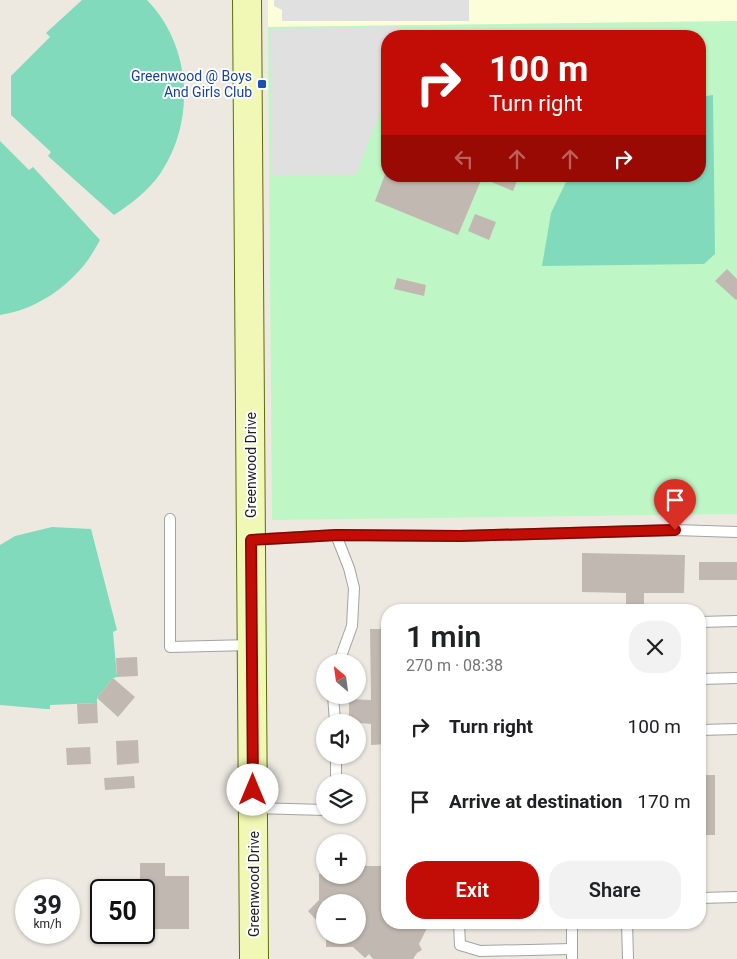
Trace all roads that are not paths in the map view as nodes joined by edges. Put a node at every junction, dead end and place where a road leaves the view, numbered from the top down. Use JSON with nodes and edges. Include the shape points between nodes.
{"nodes":[{"id":1,"x":247,"y":0,"type":"edge"},
{"id":2,"x":170,"y":519,"type":"dead end"},
{"id":3,"x":737,"y":532,"type":"edge"},
{"id":4,"x":336,"y":535,"type":"junction"},
{"id":5,"x":251,"y":540,"type":"junction"},
{"id":6,"x":737,"y":621,"type":"edge"},
{"id":7,"x":706,"y":622,"type":"edge"},
{"id":8,"x":252,"y":645,"type":"junction"},
{"id":9,"x":342,"y":654,"type":"edge"},
{"id":10,"x":737,"y":678,"type":"edge"},
{"id":11,"x":706,"y":679,"type":"edge"},
{"id":12,"x":737,"y":729,"type":"edge"},
{"id":13,"x":706,"y":730,"type":"edge"},
{"id":14,"x":253,"y":808,"type":"junction"},
{"id":15,"x":316,"y":810,"type":"edge"},
{"id":16,"x":737,"y":897,"type":"edge"},
{"id":17,"x":706,"y":898,"type":"edge"},
{"id":18,"x":459,"y":929,"type":"edge"},
{"id":19,"x":572,"y":929,"type":"edge"},
{"id":20,"x":627,"y":929,"type":"edge"},
{"id":21,"x":572,"y":954,"type":"edge"},
{"id":22,"x":254,"y":959,"type":"edge"},
{"id":23,"x":628,"y":959,"type":"edge"}],
"edges":[{"from":1,"to":5,"type":"main road","name":"Greenwood Drive"},
{"from":2,"to":8,"type":"lane","via":[[170,647]]},
{"from":3,"to":4,"type":"lane"},
{"from":4,"to":5,"type":"lane"},
{"from":4,"to":9,"type":"lane","via":[[354,588],[352,626]]},
{"from":5,"to":8,"type":"main road","name":"Greenwood Drive"},
{"from":6,"to":7,"type":"lane"},
{"from":8,"to":14,"type":"main road","name":"Greenwood Drive"},
{"from":10,"to":11,"type":"lane"},
{"from":12,"to":13,"type":"lane"},
{"from":14,"to":15,"type":"lane"},
{"from":14,"to":22,"type":"main road","name":"Greenwood Drive"},
{"from":16,"to":17,"type":"lane"},
{"from":18,"to":21,"type":"lane","via":[[460,945],[480,951]]},
{"from":19,"to":21,"type":"lane"},
{"from":20,"to":23,"type":"lane"}]}
